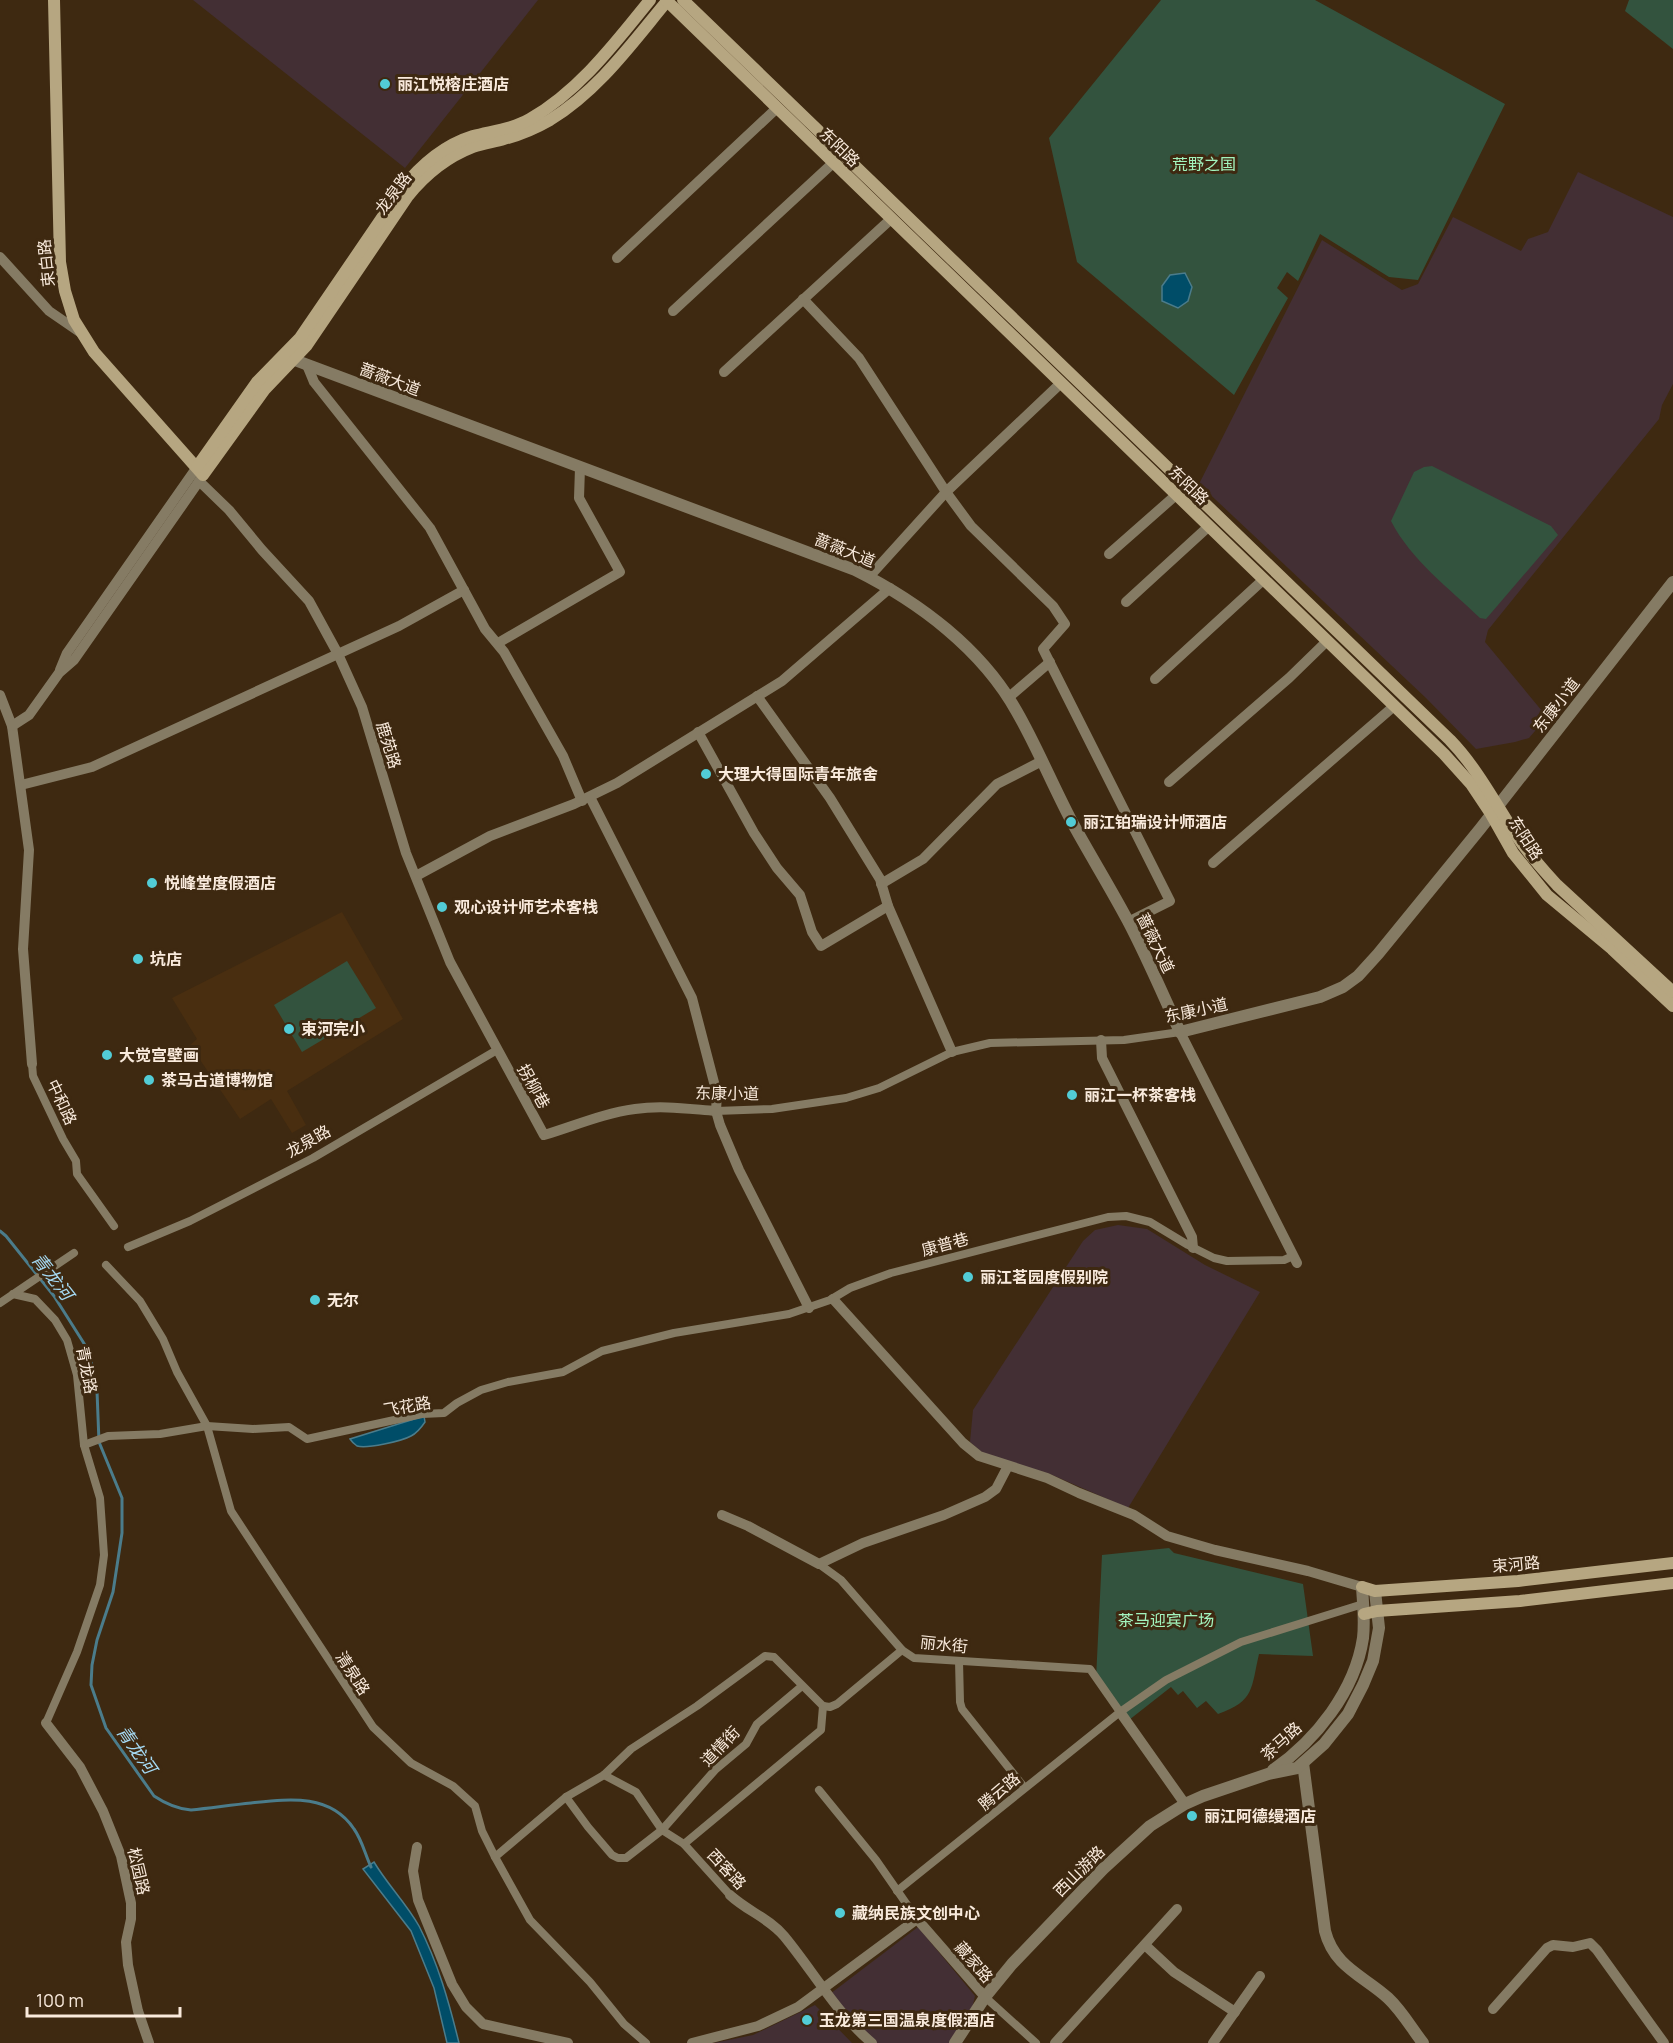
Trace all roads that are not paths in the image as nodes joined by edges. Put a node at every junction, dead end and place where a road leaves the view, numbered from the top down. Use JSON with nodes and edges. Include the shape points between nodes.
{"nodes":[{"id":1,"x":54,"y":0,"type":"edge"},
{"id":2,"x":650,"y":0,"type":"edge"},
{"id":3,"x":667,"y":0,"type":"edge"},
{"id":4,"x":684,"y":0,"type":"edge"},
{"id":5,"x":777,"y":108,"type":"junction"},
{"id":6,"x":833,"y":163,"type":"junction"},
{"id":7,"x":891,"y":219,"type":"junction"},
{"id":8,"x":0,"y":257,"type":"edge"},
{"id":9,"x":617,"y":258,"type":"dead end"},
{"id":10,"x":803,"y":299,"type":"junction"},
{"id":11,"x":673,"y":311,"type":"dead end"},
{"id":12,"x":81,"y":333,"type":"junction"},
{"id":13,"x":288,"y":358,"type":"junction"},
{"id":14,"x":307,"y":365,"type":"junction"},
{"id":15,"x":724,"y":372,"type":"dead end"},
{"id":16,"x":1060,"y":383,"type":"junction"},
{"id":17,"x":580,"y":468,"type":"junction"},
{"id":18,"x":200,"y":474,"type":"junction"},
{"id":19,"x":946,"y":492,"type":"junction"},
{"id":20,"x":1176,"y":495,"type":"junction"},
{"id":21,"x":1208,"y":527,"type":"junction"},
{"id":22,"x":1109,"y":554,"type":"dead end"},
{"id":23,"x":868,"y":577,"type":"junction"},
{"id":24,"x":1263,"y":580,"type":"junction"},
{"id":25,"x":1673,"y":582,"type":"edge"},
{"id":26,"x":890,"y":588,"type":"junction"},
{"id":27,"x":464,"y":590,"type":"junction"},
{"id":28,"x":1126,"y":602,"type":"dead end"},
{"id":29,"x":1326,"y":642,"type":"junction"},
{"id":30,"x":498,"y":644,"type":"junction"},
{"id":31,"x":338,"y":654,"type":"junction"},
{"id":32,"x":1050,"y":662,"type":"junction"},
{"id":33,"x":1155,"y":679,"type":"dead end"},
{"id":34,"x":0,"y":695,"type":"edge"},
{"id":35,"x":757,"y":696,"type":"junction"},
{"id":36,"x":1008,"y":698,"type":"junction"},
{"id":37,"x":1393,"y":707,"type":"junction"},
{"id":38,"x":12,"y":726,"type":"junction"},
{"id":39,"x":698,"y":732,"type":"junction"},
{"id":40,"x":1042,"y":761,"type":"junction"},
{"id":41,"x":1169,"y":782,"type":"dead end"},
{"id":42,"x":21,"y":785,"type":"junction"},
{"id":43,"x":586,"y":799,"type":"junction"},
{"id":44,"x":1495,"y":810,"type":"junction"},
{"id":45,"x":1213,"y":863,"type":"dead end"},
{"id":46,"x":416,"y":876,"type":"junction"},
{"id":47,"x":881,"y":884,"type":"junction"},
{"id":48,"x":888,"y":906,"type":"junction"},
{"id":49,"x":1128,"y":922,"type":"junction"},
{"id":50,"x":1673,"y":992,"type":"edge"},
{"id":51,"x":1673,"y":1006,"type":"edge"},
{"id":52,"x":1180,"y":1032,"type":"junction"},
{"id":53,"x":1101,"y":1040,"type":"junction"},
{"id":54,"x":497,"y":1050,"type":"junction"},
{"id":55,"x":952,"y":1052,"type":"junction"},
{"id":56,"x":32,"y":1064,"type":"joint"},
{"id":57,"x":716,"y":1111,"type":"junction"},
{"id":58,"x":544,"y":1135,"type":"joint"},
{"id":59,"x":114,"y":1226,"type":"dead end"},
{"id":60,"x":128,"y":1247,"type":"dead end"},
{"id":61,"x":1193,"y":1248,"type":"junction"},
{"id":62,"x":74,"y":1253,"type":"dead end"},
{"id":63,"x":1295,"y":1260,"type":"joint"},
{"id":64,"x":106,"y":1265,"type":"dead end"},
{"id":65,"x":16,"y":1292,"type":"junction"},
{"id":66,"x":833,"y":1299,"type":"junction"},
{"id":67,"x":0,"y":1303,"type":"edge"},
{"id":68,"x":809,"y":1308,"type":"junction"},
{"id":69,"x":602,"y":1351,"type":"joint"},
{"id":70,"x":207,"y":1426,"type":"junction"},
{"id":71,"x":88,"y":1444,"type":"junction"},
{"id":72,"x":1008,"y":1466,"type":"junction"},
{"id":73,"x":722,"y":1515,"type":"dead end"},
{"id":74,"x":1673,"y":1563,"type":"edge"},
{"id":75,"x":819,"y":1564,"type":"junction"},
{"id":76,"x":1673,"y":1583,"type":"edge"},
{"id":77,"x":1362,"y":1587,"type":"junction"},
{"id":78,"x":1375,"y":1591,"type":"junction"},
{"id":79,"x":1364,"y":1609,"type":"junction"},
{"id":80,"x":1377,"y":1611,"type":"junction"},
{"id":81,"x":902,"y":1650,"type":"junction"},
{"id":82,"x":960,"y":1661,"type":"junction"},
{"id":83,"x":802,"y":1686,"type":"junction"},
{"id":84,"x":824,"y":1706,"type":"junction"},
{"id":85,"x":1120,"y":1712,"type":"junction"},
{"id":86,"x":46,"y":1723,"type":"joint"},
{"id":87,"x":1303,"y":1763,"type":"junction"},
{"id":88,"x":604,"y":1774,"type":"junction"},
{"id":89,"x":1268,"y":1774,"type":"junction"},
{"id":90,"x":1024,"y":1787,"type":"junction"},
{"id":91,"x":819,"y":1790,"type":"dead end"},
{"id":92,"x":566,"y":1797,"type":"junction"},
{"id":93,"x":1185,"y":1804,"type":"junction"},
{"id":94,"x":662,"y":1830,"type":"junction"},
{"id":95,"x":684,"y":1844,"type":"junction"},
{"id":96,"x":417,"y":1847,"type":"dead end"},
{"id":97,"x":495,"y":1857,"type":"junction"},
{"id":98,"x":897,"y":1891,"type":"junction"},
{"id":99,"x":730,"y":1895,"type":"joint"},
{"id":100,"x":1177,"y":1909,"type":"dead end"},
{"id":101,"x":917,"y":1919,"type":"junction"},
{"id":102,"x":1144,"y":1945,"type":"junction"},
{"id":103,"x":1260,"y":1976,"type":"dead end"},
{"id":104,"x":824,"y":1989,"type":"junction"},
{"id":105,"x":986,"y":1997,"type":"junction"},
{"id":106,"x":1493,"y":2009,"type":"dead end"},
{"id":107,"x":1235,"y":2012,"type":"junction"},
{"id":108,"x":149,"y":2043,"type":"edge"},
{"id":109,"x":568,"y":2043,"type":"edge"},
{"id":110,"x":646,"y":2043,"type":"edge"},
{"id":111,"x":692,"y":2043,"type":"edge"},
{"id":112,"x":872,"y":2043,"type":"edge"},
{"id":113,"x":956,"y":2043,"type":"edge"},
{"id":114,"x":1036,"y":2043,"type":"edge"},
{"id":115,"x":1054,"y":2043,"type":"edge"},
{"id":116,"x":1213,"y":2043,"type":"edge"},
{"id":117,"x":1423,"y":2043,"type":"edge"},
{"id":118,"x":1664,"y":2043,"type":"edge"}],
"edges":[{"from":1,"to":12,"type":"main road","name":"束白路","via":[[60,262],[69,305]]},
{"from":2,"to":13,"type":"main road","name":"龙泉路","via":[[602,59],[549,106],[513,126],[469,137],[418,170],[400,190]]},
{"from":3,"to":5,"type":"main road","name":"东阳路"},
{"from":3,"to":13,"type":"main road","name":"龙泉路","via":[[612,68],[565,110],[527,131],[473,146],[425,177],[307,345]]},
{"from":4,"to":44,"type":"main road","name":"东阳路","via":[[1450,740],[1473,768]]},
{"from":5,"to":6,"type":"main road","name":"东阳路"},
{"from":5,"to":9,"type":"street"},
{"from":6,"to":7,"type":"main road","name":"东阳路"},
{"from":6,"to":11,"type":"street"},
{"from":7,"to":10,"type":"street"},
{"from":7,"to":16,"type":"main road","name":"东阳路"},
{"from":8,"to":12,"type":"street","via":[[49,311]]},
{"from":10,"to":15,"type":"street"},
{"from":10,"to":19,"type":"street","via":[[859,358]]},
{"from":12,"to":18,"type":"main road","name":"束白路"},
{"from":13,"to":14,"type":"street","name":"蔷薇大道"},
{"from":13,"to":18,"type":"main road","name":"龙泉路"},
{"from":14,"to":17,"type":"street","name":"蔷薇大道"},
{"from":14,"to":27,"type":"street","via":[[314,382],[430,528]]},
{"from":16,"to":19,"type":"street"},
{"from":16,"to":20,"type":"main road","name":"东阳路"},
{"from":17,"to":23,"type":"street","name":"蔷薇大道"},
{"from":17,"to":30,"type":"street","via":[[579,498],[620,572]]},
{"from":18,"to":31,"type":"street","name":"鹿苑路","via":[[309,601]]},
{"from":18,"to":38,"type":"street","via":[[67,653],[59,673],[29,714]]},
{"from":19,"to":23,"type":"street"},
{"from":19,"to":32,"type":"street","via":[[971,526],[1053,606],[1065,624],[1043,649]]},
{"from":20,"to":21,"type":"main road","name":"东阳路"},
{"from":20,"to":22,"type":"street"},
{"from":21,"to":24,"type":"main road","name":"东阳路"},
{"from":21,"to":28,"type":"street"},
{"from":23,"to":26,"type":"street","name":"蔷薇大道"},
{"from":24,"to":29,"type":"main road","name":"东阳路"},
{"from":24,"to":33,"type":"street"},
{"from":25,"to":44,"type":"street","name":"东康小道"},
{"from":26,"to":35,"type":"street","via":[[782,681]]},
{"from":26,"to":36,"type":"street","name":"蔷薇大道","via":[[958,640]]},
{"from":27,"to":30,"type":"street"},
{"from":27,"to":31,"type":"street"},
{"from":29,"to":37,"type":"main road","name":"东阳路"},
{"from":29,"to":41,"type":"street"},
{"from":30,"to":43,"type":"street"},
{"from":31,"to":42,"type":"street","via":[[92,767]]},
{"from":31,"to":46,"type":"street","name":"鹿苑路","via":[[362,707]]},
{"from":32,"to":36,"type":"street"},
{"from":32,"to":49,"type":"street","via":[[1170,901]]},
{"from":34,"to":38,"type":"street","name":"中和路"},
{"from":35,"to":39,"type":"street"},
{"from":35,"to":47,"type":"street","via":[[830,798]]},
{"from":36,"to":40,"type":"street","name":"蔷薇大道"},
{"from":37,"to":44,"type":"main road","name":"东阳路"},
{"from":37,"to":45,"type":"street"},
{"from":38,"to":42,"type":"street","name":"中和路"},
{"from":39,"to":43,"type":"street"},
{"from":39,"to":48,"type":"street","via":[[754,833],[800,894],[812,932],[821,946]]},
{"from":40,"to":47,"type":"street","via":[[996,784],[923,859]]},
{"from":40,"to":49,"type":"street","name":"蔷薇大道"},
{"from":42,"to":56,"type":"street","name":"中和路","via":[[29,850],[23,949]]},
{"from":43,"to":46,"type":"street","via":[[490,836]]},
{"from":43,"to":57,"type":"street","via":[[692,998],[717,1094]]},
{"from":44,"to":50,"type":"main road","name":"东阳路","via":[[1557,885]]},
{"from":44,"to":51,"type":"main road","name":"东阳路","via":[[1513,853],[1547,895]]},
{"from":44,"to":52,"type":"street","name":"东康小道","via":[[1378,954],[1351,981],[1320,998]]},
{"from":46,"to":54,"type":"street","name":"鹿苑路","via":[[450,962]]},
{"from":47,"to":48,"type":"street"},
{"from":48,"to":55,"type":"street"},
{"from":49,"to":52,"type":"street","name":"蔷薇大道"},
{"from":52,"to":53,"type":"street","name":"东康小道"},
{"from":52,"to":63,"type":"street"},
{"from":53,"to":55,"type":"street","name":"东康小道","via":[[1003,1041]]},
{"from":53,"to":61,"type":"street","via":[[1102,1058],[1192,1237]]},
{"from":54,"to":58,"type":"street","name":"拐柳巷"},
{"from":54,"to":60,"type":"street","name":"龙泉路","via":[[303,1163],[190,1221]]},
{"from":55,"to":57,"type":"street","name":"东康小道","via":[[879,1088],[846,1098],[772,1109]]},
{"from":56,"to":59,"type":"street","name":"中和路","via":[[33,1076],[76,1161],[77,1174]]},
{"from":57,"to":58,"type":"street","name":"东康小道","via":[[635,1109]]},
{"from":57,"to":68,"type":"street","via":[[739,1170]]},
{"from":61,"to":63,"type":"street","name":"康普巷","via":[[1227,1261]]},
{"from":61,"to":66,"type":"street","name":"康普巷","via":[[1150,1222],[1126,1216],[1108,1217],[891,1272]]},
{"from":62,"to":65,"type":"street"},
{"from":64,"to":70,"type":"street","name":"清泉路","via":[[140,1300]]},
{"from":65,"to":67,"type":"street"},
{"from":65,"to":71,"type":"street","name":"青龙路","via":[[35,1299],[67,1340]]},
{"from":66,"to":68,"type":"street","name":"康普巷"},
{"from":66,"to":72,"type":"street","via":[[963,1443],[980,1456]]},
{"from":68,"to":69,"type":"street","name":"康普巷"},
{"from":69,"to":70,"type":"street","name":"飞花路","via":[[563,1372],[481,1390],[444,1413],[422,1414],[307,1439],[290,1427]]},
{"from":70,"to":71,"type":"street","name":"飞花路","via":[[160,1434],[108,1436]]},
{"from":70,"to":97,"type":"street","name":"清泉路","via":[[231,1511],[373,1727],[411,1763],[453,1786],[475,1806]]},
{"from":71,"to":86,"type":"street","name":"青龙路","via":[[100,1498],[103,1570],[94,1608]]},
{"from":72,"to":75,"type":"street","via":[[996,1489],[985,1497]]},
{"from":72,"to":77,"type":"street","via":[[1134,1515],[1167,1536]]},
{"from":73,"to":75,"type":"street","name":"丽水街"},
{"from":74,"to":78,"type":"main road","name":"束河路","via":[[1518,1581]]},
{"from":75,"to":81,"type":"street","name":"丽水街","via":[[841,1580]]},
{"from":76,"to":80,"type":"main road","via":[[1520,1601]]},
{"from":77,"to":78,"type":"main road","name":"束河路"},
{"from":77,"to":79,"type":"street","name":"茶马路"},
{"from":78,"to":80,"type":"street","name":"茶马路"},
{"from":79,"to":80,"type":"main road"},
{"from":79,"to":85,"type":"street","name":"腾云路","via":[[1241,1642],[1166,1680]]},
{"from":79,"to":89,"type":"street","name":"茶马路","via":[[1359,1657],[1343,1694],[1313,1734]]},
{"from":80,"to":87,"type":"street","name":"茶马路","via":[[1377,1640],[1363,1685],[1336,1731]]},
{"from":81,"to":82,"type":"street","name":"丽水街","via":[[914,1658]]},
{"from":81,"to":84,"type":"street","via":[[837,1704]]},
{"from":82,"to":85,"type":"street","name":"丽水街","via":[[1090,1670]]},
{"from":82,"to":90,"type":"street","via":[[962,1709]]},
{"from":83,"to":84,"type":"street"},
{"from":83,"to":88,"type":"street","via":[[774,1657],[765,1656],[631,1749]]},
{"from":83,"to":94,"type":"street","name":"道情街","via":[[757,1724],[746,1744],[715,1770]]},
{"from":84,"to":95,"type":"street","via":[[821,1731]]},
{"from":85,"to":90,"type":"street","name":"腾云路"},
{"from":85,"to":93,"type":"street"},
{"from":86,"to":108,"type":"street","name":"松园路","via":[[80,1767],[121,1856],[131,1903],[126,1942],[128,1965]]},
{"from":87,"to":89,"type":"street","name":"茶马路"},
{"from":87,"to":117,"type":"street","via":[[1330,1946],[1342,1963],[1389,1998]]},
{"from":88,"to":92,"type":"street"},
{"from":88,"to":94,"type":"street","name":"西客路","via":[[636,1792]]},
{"from":89,"to":93,"type":"street","name":"西山游路"},
{"from":90,"to":98,"type":"street","name":"腾云路"},
{"from":91,"to":98,"type":"street"},
{"from":92,"to":94,"type":"street","name":"道情街","via":[[615,1857],[630,1856]]},
{"from":92,"to":97,"type":"street"},
{"from":93,"to":105,"type":"street","name":"西山游路","via":[[1150,1826],[1103,1869],[1012,1964]]},
{"from":94,"to":95,"type":"street","name":"西客路"},
{"from":95,"to":99,"type":"street","name":"西客路"},
{"from":96,"to":109,"type":"street","via":[[413,1871],[418,1900],[452,1984],[466,2007],[483,2024]]},
{"from":97,"to":110,"type":"street","name":"清泉路","via":[[530,1920]]},
{"from":98,"to":101,"type":"street"},
{"from":99,"to":104,"type":"street","name":"西客路","via":[[776,1927]]},
{"from":100,"to":102,"type":"street"},
{"from":101,"to":104,"type":"street"},
{"from":101,"to":105,"type":"street","name":"藏家路"},
{"from":102,"to":107,"type":"street","via":[[1174,1972]]},
{"from":102,"to":115,"type":"street"},
{"from":103,"to":107,"type":"street"},
{"from":104,"to":111,"type":"street","via":[[771,2021]]},
{"from":104,"to":112,"type":"street","name":"西客路"},
{"from":105,"to":113,"type":"street","name":"西山游路"},
{"from":105,"to":114,"type":"street"},
{"from":106,"to":118,"type":"street","via":[[1547,1948],[1590,1943]]},
{"from":107,"to":116,"type":"street"}]}
